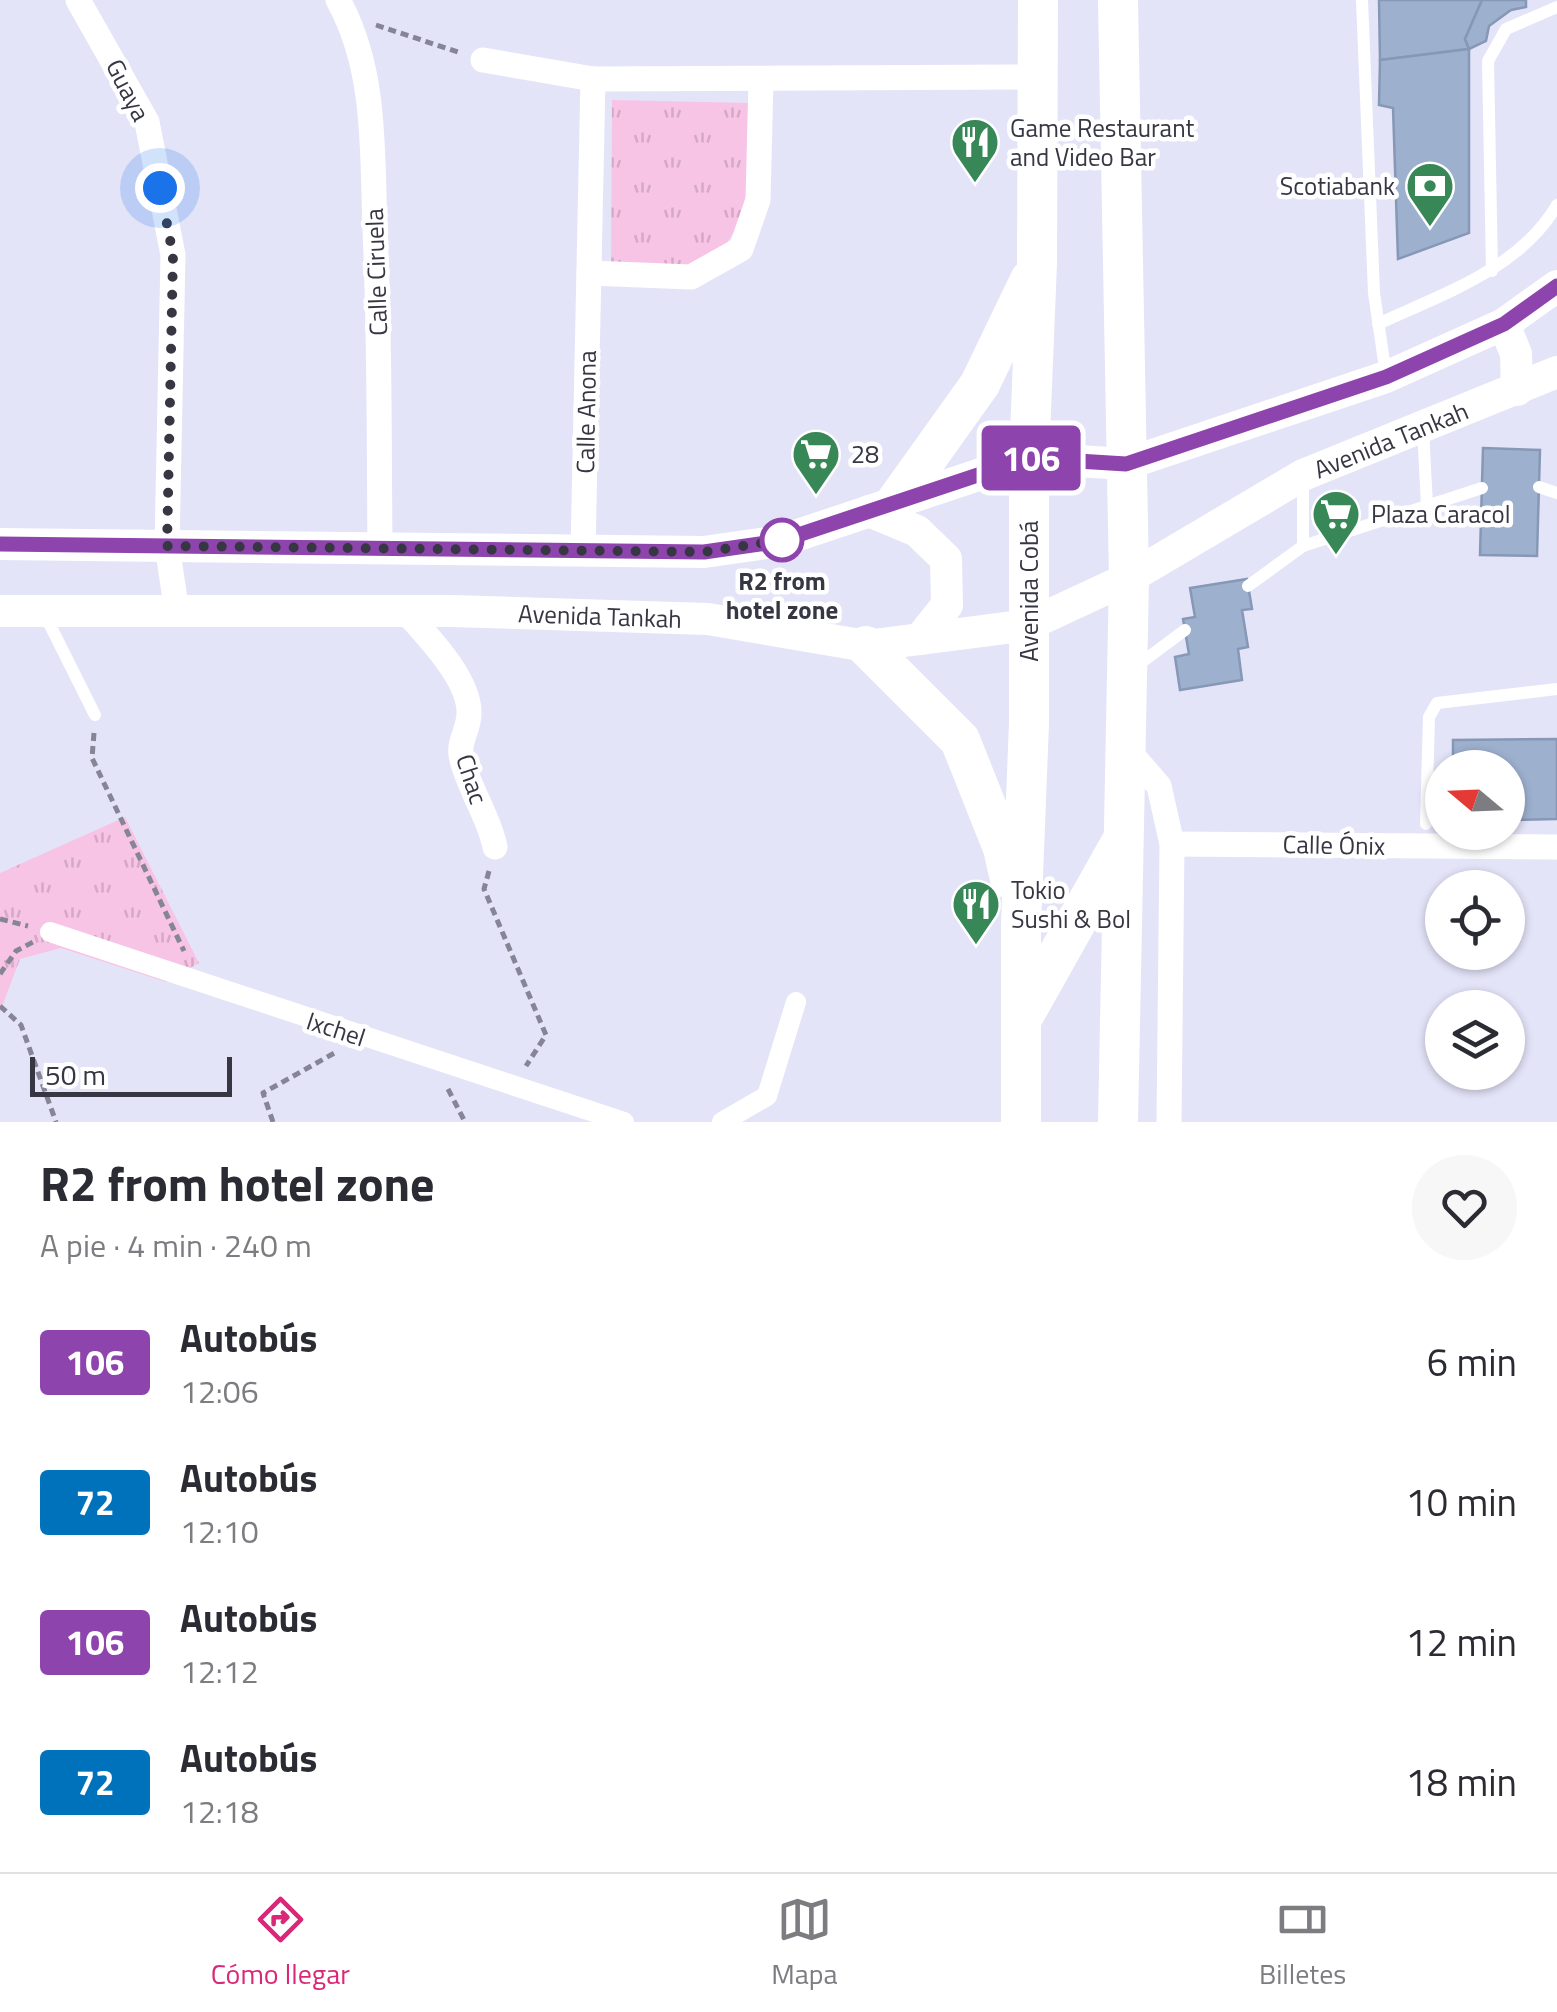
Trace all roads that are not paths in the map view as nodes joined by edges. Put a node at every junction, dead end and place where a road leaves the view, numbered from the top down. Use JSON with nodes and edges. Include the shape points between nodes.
{"nodes":[{"id":1,"x":78,"y":0,"type":"edge"},
{"id":2,"x":1038,"y":0,"type":"edge"},
{"id":3,"x":1118,"y":0,"type":"edge"},
{"id":4,"x":1362,"y":0,"type":"edge"},
{"id":5,"x":1557,"y":7,"type":"edge"},
{"id":6,"x":343,"y":8,"type":"edge"},
{"id":7,"x":483,"y":60,"type":"road end"},
{"id":8,"x":594,"y":78,"type":"junction"},
{"id":9,"x":1037,"y":78,"type":"junction"},
{"id":10,"x":761,"y":80,"type":"junction"},
{"id":11,"x":1557,"y":205,"type":"edge"},
{"id":12,"x":1037,"y":263,"type":"junction"},
{"id":13,"x":1492,"y":271,"type":"junction"},
{"id":14,"x":590,"y":273,"type":"junction"},
{"id":15,"x":1557,"y":286,"type":"edge"},
{"id":16,"x":1378,"y":324,"type":"junction"},
{"id":17,"x":1504,"y":324,"type":"junction"},
{"id":18,"x":1557,"y":372,"type":"edge"},
{"id":19,"x":1386,"y":377,"type":"junction"},
{"id":20,"x":1517,"y":390,"type":"junction"},
{"id":21,"x":1423,"y":427,"type":"junction"},
{"id":22,"x":1029,"y":458,"type":"junction"},
{"id":23,"x":1126,"y":464,"type":"junction"},
{"id":24,"x":1302,"y":475,"type":"junction"},
{"id":25,"x":1539,"y":487,"type":"dead end"},
{"id":26,"x":1482,"y":488,"type":"dead end"},
{"id":27,"x":1557,"y":493,"type":"edge"},
{"id":28,"x":1428,"y":506,"type":"junction"},
{"id":29,"x":882,"y":507,"type":"junction"},
{"id":30,"x":0,"y":544,"type":"edge"},
{"id":31,"x":167,"y":546,"type":"junction"},
{"id":32,"x":1303,"y":546,"type":"junction"},
{"id":33,"x":380,"y":550,"type":"junction"},
{"id":34,"x":583,"y":552,"type":"junction"},
{"id":35,"x":1130,"y":578,"type":"junction"},
{"id":36,"x":1248,"y":586,"type":"dead end"},
{"id":37,"x":0,"y":611,"type":"edge"},
{"id":38,"x":43,"y":611,"type":"junction"},
{"id":39,"x":405,"y":611,"type":"junction"},
{"id":40,"x":177,"y":612,"type":"junction"},
{"id":41,"x":1028,"y":624,"type":"junction"},
{"id":42,"x":1185,"y":630,"type":"dead end"},
{"id":43,"x":920,"y":639,"type":"junction"},
{"id":44,"x":866,"y":646,"type":"junction"},
{"id":45,"x":1128,"y":673,"type":"junction"},
{"id":46,"x":1557,"y":688,"type":"edge"},
{"id":47,"x":95,"y":716,"type":"road end"},
{"id":48,"x":1127,"y":749,"type":"junction"},
{"id":49,"x":1428,"y":750,"type":"edge"},
{"id":50,"x":1126,"y":836,"type":"junction"},
{"id":51,"x":1172,"y":844,"type":"junction"},
{"id":52,"x":495,"y":847,"type":"road end"},
{"id":53,"x":1557,"y":847,"type":"edge"},
{"id":54,"x":1021,"y":926,"type":"junction"},
{"id":55,"x":50,"y":932,"type":"road end"},
{"id":56,"x":796,"y":1002,"type":"dead end"},
{"id":57,"x":1022,"y":1019,"type":"junction"},
{"id":58,"x":624,"y":1122,"type":"edge"},
{"id":59,"x":722,"y":1122,"type":"edge"},
{"id":60,"x":1021,"y":1122,"type":"edge"},
{"id":61,"x":1118,"y":1122,"type":"edge"},
{"id":62,"x":1169,"y":1122,"type":"edge"}],
"edges":[{"from":1,"to":31,"type":"street","name":"Guaya","via":[[148,122],[173,255]]},
{"from":2,"to":9,"type":"main road","name":"Avenida Cobá"},
{"from":3,"to":23,"type":"main road"},
{"from":4,"to":16,"type":"lane"},
{"from":5,"to":13,"type":"lane","via":[[1506,30],[1488,61]]},
{"from":6,"to":33,"type":"street","name":"Calle Ciruela","via":[[370,94]]},
{"from":7,"to":8,"type":"street"},
{"from":8,"to":10,"type":"street"},
{"from":8,"to":14,"type":"street","name":"Calle Anona"},
{"from":9,"to":10,"type":"street"},
{"from":9,"to":12,"type":"main road","name":"Avenida Cobá"},
{"from":10,"to":14,"type":"street","via":[[758,200],[741,249],[691,277]]},
{"from":11,"to":13,"type":"lane"},
{"from":12,"to":22,"type":"main road","name":"Avenida Cobá"},
{"from":12,"to":29,"type":"main road","via":[[980,384]]},
{"from":13,"to":16,"type":"lane"},
{"from":14,"to":34,"type":"street","name":"Calle Anona"},
{"from":15,"to":17,"type":"street"},
{"from":16,"to":19,"type":"lane"},
{"from":17,"to":19,"type":"street"},
{"from":17,"to":20,"type":"street","via":[[1516,354]]},
{"from":18,"to":20,"type":"street","name":"Avenida Tankah"},
{"from":19,"to":23,"type":"street"},
{"from":20,"to":21,"type":"street","name":"Avenida Tankah"},
{"from":21,"to":24,"type":"street","name":"Avenida Tankah"},
{"from":21,"to":28,"type":"lane"},
{"from":22,"to":23,"type":"street"},
{"from":22,"to":29,"type":"street"},
{"from":22,"to":41,"type":"main road","name":"Avenida Cobá"},
{"from":23,"to":35,"type":"main road"},
{"from":24,"to":32,"type":"lane"},
{"from":24,"to":35,"type":"street","name":"Avenida Tankah"},
{"from":25,"to":27,"type":"lane"},
{"from":26,"to":28,"type":"lane"},
{"from":28,"to":32,"type":"lane"},
{"from":29,"to":34,"type":"street","via":[[780,541],[704,552]]},
{"from":29,"to":43,"type":"street","via":[[946,559],[947,605]]},
{"from":30,"to":31,"type":"street"},
{"from":31,"to":33,"type":"street"},
{"from":31,"to":40,"type":"street","name":"Guaya"},
{"from":32,"to":36,"type":"lane"},
{"from":33,"to":34,"type":"street"},
{"from":35,"to":41,"type":"street","name":"Avenida Tankah"},
{"from":35,"to":45,"type":"main road"},
{"from":37,"to":38,"type":"street","name":"Avenida Tankah"},
{"from":38,"to":40,"type":"street","name":"Avenida Tankah"},
{"from":38,"to":47,"type":"lane"},
{"from":39,"to":40,"type":"street","name":"Avenida Tankah"},
{"from":39,"to":44,"type":"street","name":"Avenida Tankah","via":[[708,619]]},
{"from":39,"to":52,"type":"street","name":"Chac","via":[[465,690],[469,716],[459,748]]},
{"from":41,"to":43,"type":"street","name":"Avenida Tankah"},
{"from":41,"to":54,"type":"main road","name":"Avenida Cobá"},
{"from":42,"to":45,"type":"lane"},
{"from":43,"to":44,"type":"street","name":"Avenida Tankah"},
{"from":44,"to":54,"type":"main road","via":[[960,740],[1003,848]]},
{"from":45,"to":48,"type":"main road"},
{"from":46,"to":49,"type":"lane","via":[[1437,703],[1429,717]]},
{"from":48,"to":50,"type":"main road"},
{"from":48,"to":51,"type":"street","via":[[1159,786]]},
{"from":50,"to":57,"type":"main road"},
{"from":50,"to":61,"type":"main road"},
{"from":51,"to":53,"type":"street","name":"Calle Ónix"},
{"from":51,"to":62,"type":"street"},
{"from":54,"to":57,"type":"main road","name":"Avenida Cobá"},
{"from":55,"to":58,"type":"street","name":"Ixchel"},
{"from":56,"to":59,"type":"street","via":[[767,1096]]},
{"from":57,"to":60,"type":"main road","name":"Avenida Cobá"}]}
